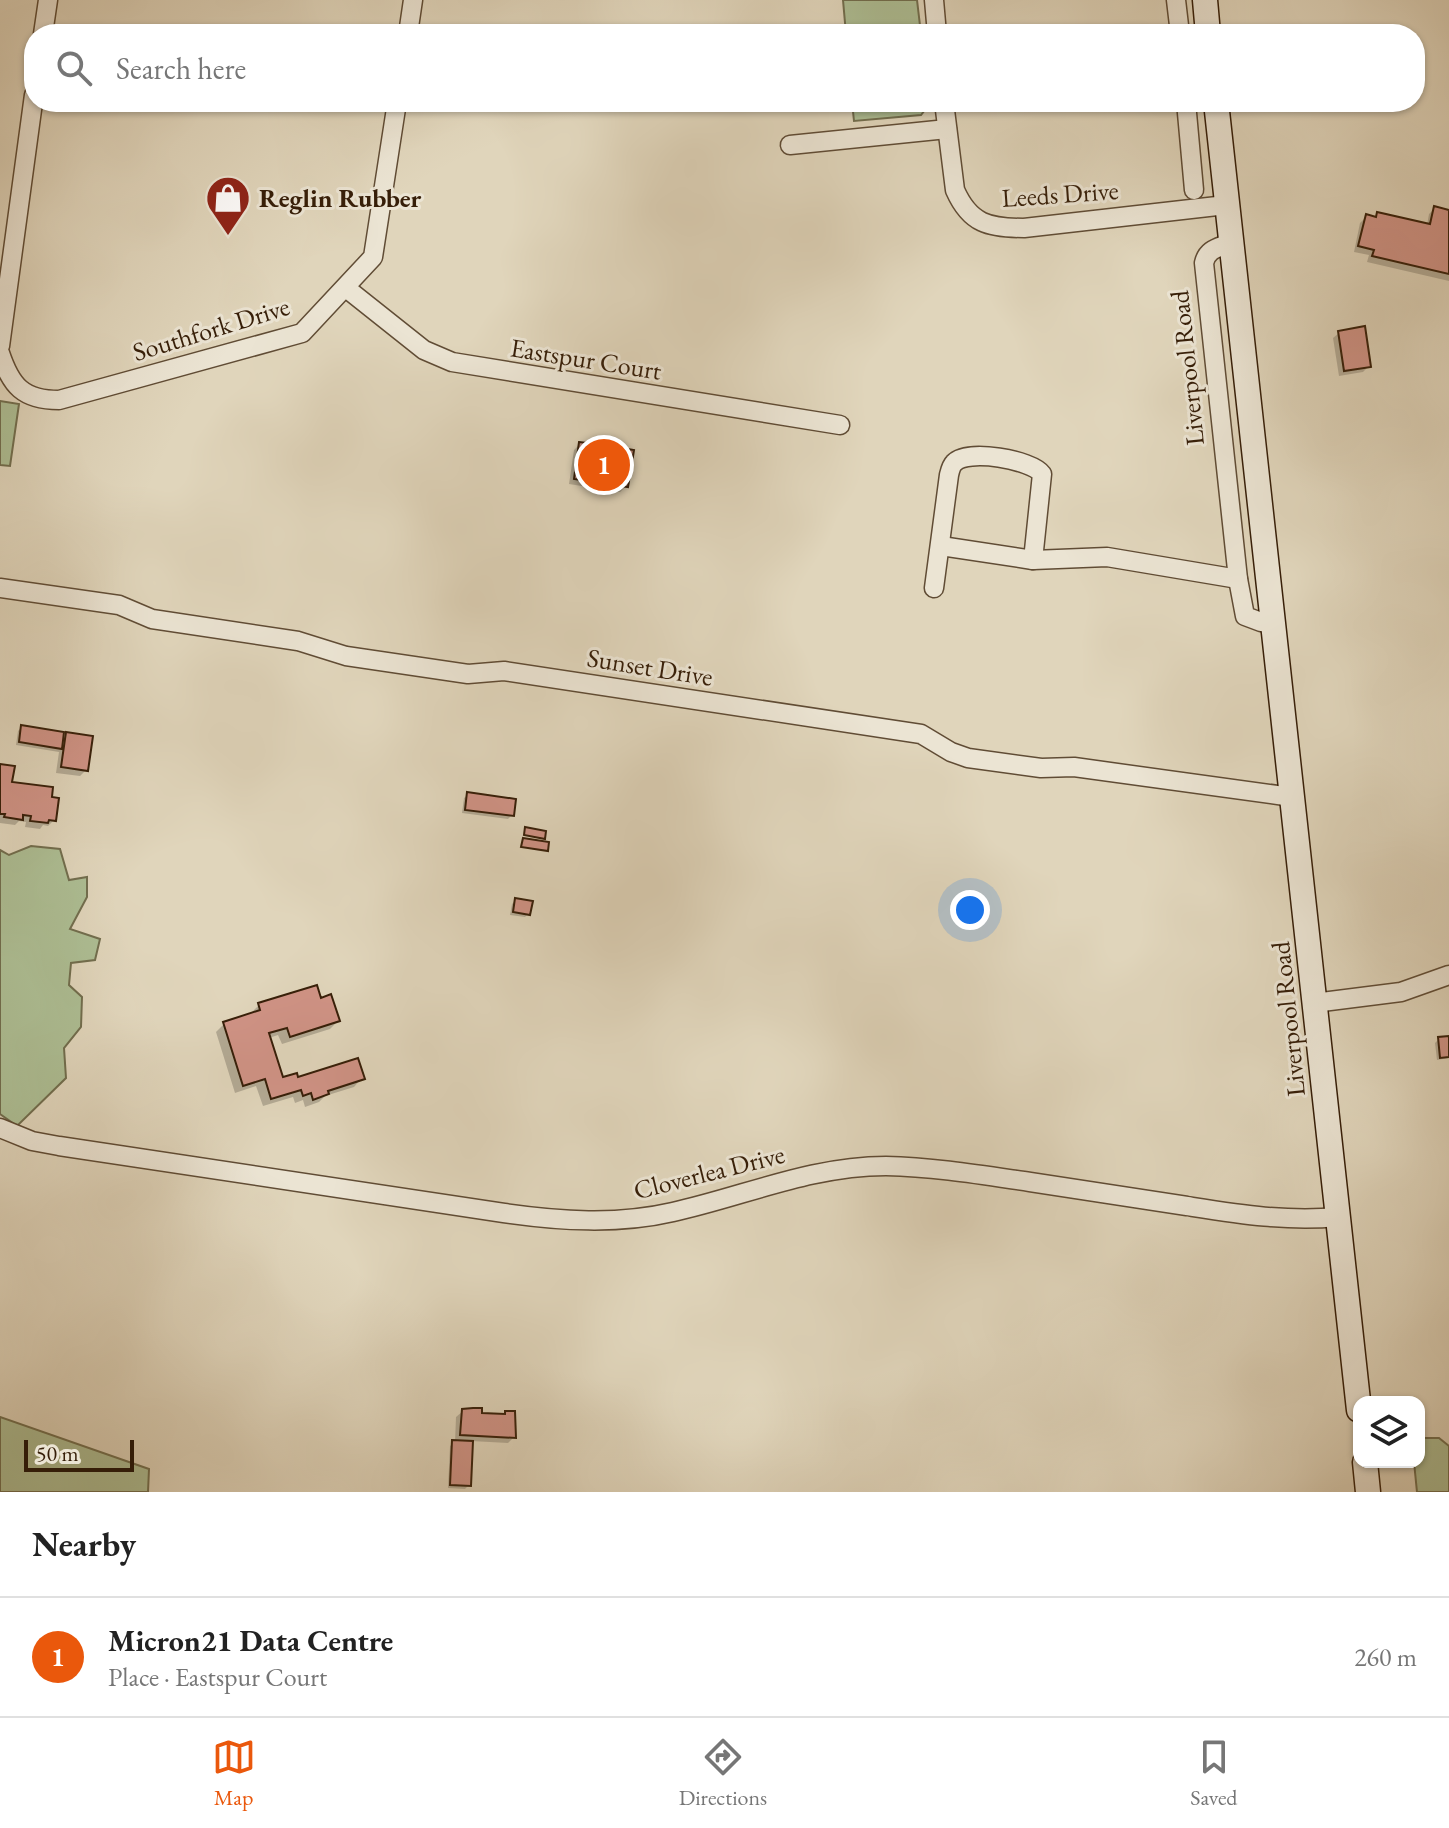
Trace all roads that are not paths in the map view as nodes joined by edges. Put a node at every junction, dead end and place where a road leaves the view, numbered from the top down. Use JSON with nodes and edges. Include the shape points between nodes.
{"nodes":[{"id":1,"x":48,"y":0,"type":"edge"},
{"id":2,"x":413,"y":0,"type":"edge"},
{"id":3,"x":934,"y":0,"type":"edge"},
{"id":4,"x":1176,"y":0,"type":"edge"},
{"id":5,"x":1205,"y":0,"type":"edge"},
{"id":6,"x":44,"y":24,"type":"edge"},
{"id":7,"x":409,"y":24,"type":"edge"},
{"id":8,"x":936,"y":24,"type":"edge"},
{"id":9,"x":1179,"y":24,"type":"edge"},
{"id":10,"x":1207,"y":24,"type":"edge"},
{"id":11,"x":32,"y":112,"type":"edge"},
{"id":12,"x":395,"y":112,"type":"edge"},
{"id":13,"x":945,"y":112,"type":"edge"},
{"id":14,"x":1187,"y":112,"type":"edge"},
{"id":15,"x":1217,"y":112,"type":"edge"},
{"id":16,"x":947,"y":129,"type":"junction"},
{"id":17,"x":790,"y":145,"type":"dead end"},
{"id":18,"x":1194,"y":190,"type":"dead end"},
{"id":19,"x":1226,"y":205,"type":"junction"},
{"id":20,"x":1230,"y":243,"type":"junction"},
{"id":21,"x":346,"y":288,"type":"junction"},
{"id":22,"x":0,"y":346,"type":"edge"},
{"id":23,"x":0,"y":353,"type":"edge"},
{"id":24,"x":1243,"y":354,"type":"junction"},
{"id":25,"x":1214,"y":356,"type":"junction"},
{"id":26,"x":840,"y":425,"type":"dead end"},
{"id":27,"x":941,"y":546,"type":"junction"},
{"id":28,"x":1033,"y":560,"type":"junction"},
{"id":29,"x":1238,"y":579,"type":"junction"},
{"id":30,"x":0,"y":588,"type":"edge"},
{"id":31,"x":934,"y":588,"type":"dead end"},
{"id":32,"x":1273,"y":623,"type":"junction"},
{"id":33,"x":1292,"y":797,"type":"junction"},
{"id":34,"x":1449,"y":975,"type":"edge"},
{"id":35,"x":1314,"y":1003,"type":"junction"},
{"id":36,"x":0,"y":1128,"type":"edge"},
{"id":37,"x":1338,"y":1217,"type":"junction"},
{"id":38,"x":1357,"y":1396,"type":"edge"},
{"id":39,"x":1366,"y":1468,"type":"edge"},
{"id":40,"x":1368,"y":1492,"type":"edge"}],
"edges":[{"from":1,"to":6,"type":"street"},
{"from":2,"to":7,"type":"street"},
{"from":3,"to":8,"type":"street"},
{"from":4,"to":9,"type":"street"},
{"from":5,"to":10,"type":"main road"},
{"from":11,"to":22,"type":"street"},
{"from":12,"to":21,"type":"street","name":"Southfork Drive","via":[[373,257]]},
{"from":13,"to":16,"type":"street","name":"Leeds Drive"},
{"from":14,"to":18,"type":"street"},
{"from":15,"to":19,"type":"main road","name":"Liverpool Road"},
{"from":16,"to":17,"type":"street"},
{"from":16,"to":19,"type":"street","name":"Leeds Drive","via":[[960,203],[971,216],[998,228]]},
{"from":19,"to":20,"type":"main road","name":"Liverpool Road"},
{"from":20,"to":24,"type":"main road","name":"Liverpool Road"},
{"from":20,"to":25,"type":"street","name":"Liverpool Road","via":[[1210,251],[1204,263]]},
{"from":21,"to":23,"type":"street","name":"Southfork Drive","via":[[302,333],[59,400],[23,392],[7,373]]},
{"from":21,"to":26,"type":"street","name":"Eastspur Court","via":[[424,350],[452,362]]},
{"from":24,"to":25,"type":"street"},
{"from":24,"to":32,"type":"main road","name":"Liverpool Road"},
{"from":25,"to":29,"type":"street","name":"Liverpool Road"},
{"from":27,"to":28,"type":"street"},
{"from":27,"to":28,"type":"street","via":[[951,467],[973,455],[987,457],[1030,465],[1042,474]]},
{"from":27,"to":31,"type":"street"},
{"from":28,"to":29,"type":"street","via":[[1107,557]]},
{"from":29,"to":32,"type":"street","name":"Liverpool Road","via":[[1245,616]]},
{"from":30,"to":33,"type":"street","name":"Sunset Drive","via":[[119,605],[152,619],[298,641],[346,656],[468,674],[504,671],[921,734],[968,758]]},
{"from":32,"to":33,"type":"main road","name":"Liverpool Road"},
{"from":33,"to":35,"type":"main road","name":"Liverpool Road"},
{"from":34,"to":35,"type":"street","via":[[1401,992]]},
{"from":35,"to":37,"type":"main road","name":"Liverpool Road"},
{"from":36,"to":37,"type":"street","name":"Cloverlea Drive","via":[[73,1149],[554,1219],[633,1219],[811,1174],[885,1166],[968,1173],[1256,1217]]},
{"from":37,"to":38,"type":"main road","name":"Liverpool Road"},
{"from":39,"to":40,"type":"main road"}]}
